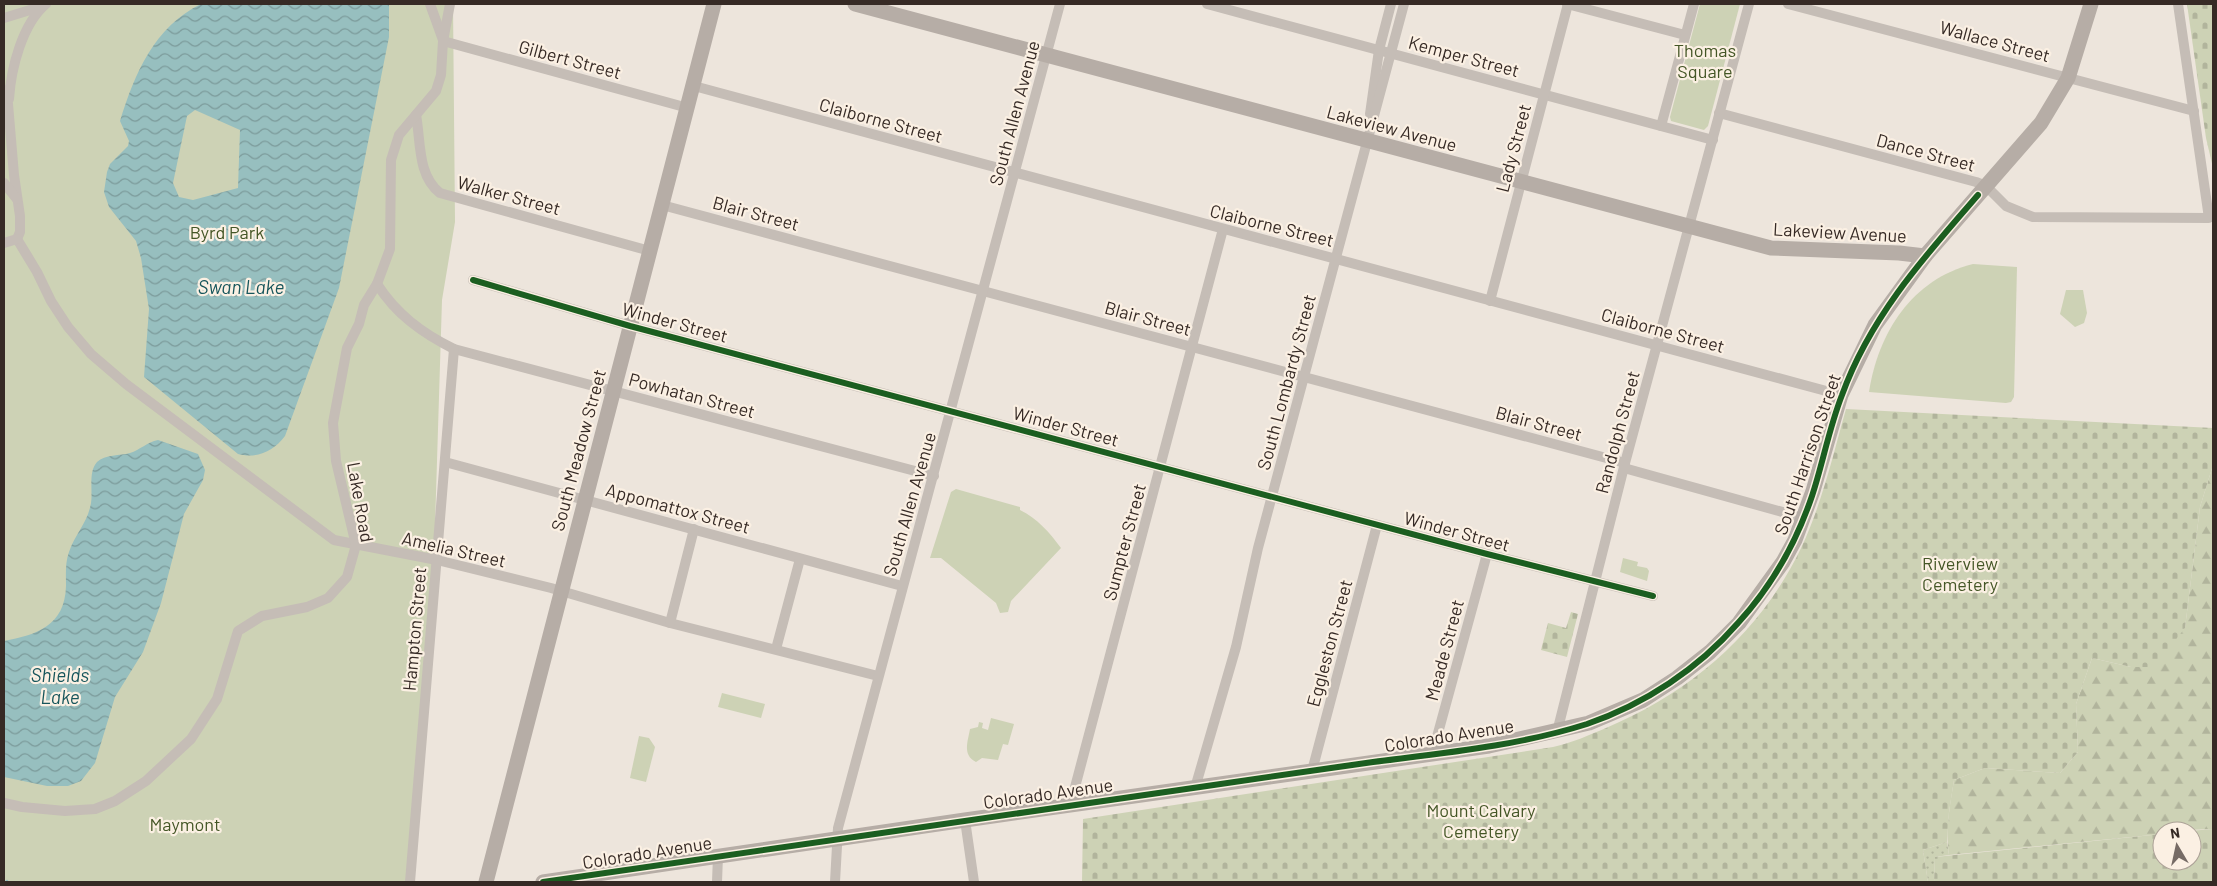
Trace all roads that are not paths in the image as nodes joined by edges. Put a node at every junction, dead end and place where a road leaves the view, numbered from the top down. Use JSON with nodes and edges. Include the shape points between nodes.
{"nodes":[{"id":1,"x":430,"y":4,"type":"edge"},
{"id":2,"x":450,"y":4,"type":"edge"},
{"id":3,"x":714,"y":4,"type":"edge"},
{"id":4,"x":724,"y":4,"type":"edge"},
{"id":5,"x":855,"y":4,"type":"edge"},
{"id":6,"x":1060,"y":4,"type":"edge"},
{"id":7,"x":1207,"y":4,"type":"edge"},
{"id":8,"x":1391,"y":4,"type":"edge"},
{"id":9,"x":1404,"y":4,"type":"edge"},
{"id":10,"x":1568,"y":4,"type":"edge"},
{"id":11,"x":1694,"y":4,"type":"edge"},
{"id":12,"x":1749,"y":4,"type":"edge"},
{"id":13,"x":1788,"y":4,"type":"edge"},
{"id":14,"x":2090,"y":4,"type":"edge"},
{"id":15,"x":2178,"y":4,"type":"edge"},
{"id":16,"x":44,"y":5,"type":"edge"},
{"id":17,"x":4,"y":18,"type":"edge"},
{"id":18,"x":708,"y":27,"type":"junction"},
{"id":19,"x":1685,"y":35,"type":"junction"},
{"id":20,"x":443,"y":41,"type":"junction"},
{"id":21,"x":1379,"y":50,"type":"junction"},
{"id":22,"x":1390,"y":53,"type":"junction"},
{"id":23,"x":1047,"y":55,"type":"junction"},
{"id":24,"x":2068,"y":78,"type":"junction"},
{"id":25,"x":694,"y":86,"type":"junction"},
{"id":26,"x":4,"y":90,"type":"edge"},
{"id":27,"x":1544,"y":95,"type":"junction"},
{"id":28,"x":6,"y":108,"type":"edge"},
{"id":29,"x":688,"y":108,"type":"junction"},
{"id":30,"x":2194,"y":111,"type":"junction"},
{"id":31,"x":1719,"y":113,"type":"junction"},
{"id":32,"x":416,"y":115,"type":"junction"},
{"id":33,"x":1661,"y":126,"type":"junction"},
{"id":34,"x":1368,"y":135,"type":"junction"},
{"id":35,"x":1713,"y":140,"type":"junction"},
{"id":36,"x":1016,"y":173,"type":"junction"},
{"id":37,"x":4,"y":183,"type":"edge"},
{"id":38,"x":1521,"y":183,"type":"junction"},
{"id":39,"x":1986,"y":186,"type":"junction"},
{"id":40,"x":18,"y":200,"type":"junction"},
{"id":41,"x":662,"y":205,"type":"junction"},
{"id":42,"x":1689,"y":228,"type":"junction"},
{"id":43,"x":1223,"y":229,"type":"junction"},
{"id":44,"x":17,"y":239,"type":"junction"},
{"id":45,"x":4,"y":243,"type":"edge"},
{"id":46,"x":650,"y":251,"type":"junction"},
{"id":47,"x":1925,"y":256,"type":"junction"},
{"id":48,"x":1336,"y":259,"type":"junction"},
{"id":49,"x":473,"y":280,"type":"dead end"},
{"id":50,"x":377,"y":284,"type":"junction"},
{"id":51,"x":984,"y":291,"type":"junction"},
{"id":52,"x":1490,"y":301,"type":"junction"},
{"id":53,"x":630,"y":326,"type":"junction"},
{"id":54,"x":1658,"y":344,"type":"junction"},
{"id":55,"x":1193,"y":347,"type":"junction"},
{"id":56,"x":454,"y":349,"type":"junction"},
{"id":57,"x":1304,"y":377,"type":"junction"},
{"id":58,"x":614,"y":390,"type":"junction"},
{"id":59,"x":1842,"y":395,"type":"junction"},
{"id":60,"x":952,"y":411,"type":"junction"},
{"id":61,"x":445,"y":462,"type":"junction"},
{"id":62,"x":1624,"y":466,"type":"junction"},
{"id":63,"x":1161,"y":467,"type":"junction"},
{"id":64,"x":934,"y":476,"type":"junction"},
{"id":65,"x":1272,"y":496,"type":"junction"},
{"id":66,"x":585,"y":500,"type":"junction"},
{"id":67,"x":1804,"y":518,"type":"junction"},
{"id":68,"x":1377,"y":525,"type":"junction"},
{"id":69,"x":694,"y":529,"type":"junction"},
{"id":70,"x":356,"y":545,"type":"junction"},
{"id":71,"x":1487,"y":554,"type":"junction"},
{"id":72,"x":800,"y":558,"type":"junction"},
{"id":73,"x":436,"y":560,"type":"junction"},
{"id":74,"x":1595,"y":582,"type":"junction"},
{"id":75,"x":902,"y":586,"type":"junction"},
{"id":76,"x":560,"y":592,"type":"junction"},
{"id":77,"x":1653,"y":596,"type":"dead end"},
{"id":78,"x":670,"y":622,"type":"junction"},
{"id":79,"x":776,"y":649,"type":"junction"},
{"id":80,"x":878,"y":676,"type":"junction"},
{"id":81,"x":1557,"y":732,"type":"junction"},
{"id":82,"x":1432,"y":755,"type":"junction"},
{"id":83,"x":1312,"y":771,"type":"junction"},
{"id":84,"x":1195,"y":788,"type":"junction"},
{"id":85,"x":4,"y":803,"type":"edge"},
{"id":86,"x":1070,"y":806,"type":"junction"},
{"id":87,"x":965,"y":820,"type":"junction"},
{"id":88,"x":837,"y":839,"type":"junction"},
{"id":89,"x":718,"y":856,"type":"junction"},
{"id":90,"x":601,"y":878,"type":"edge"},
{"id":91,"x":410,"y":882,"type":"edge"},
{"id":92,"x":486,"y":882,"type":"edge"},
{"id":93,"x":543,"y":882,"type":"edge"},
{"id":94,"x":718,"y":882,"type":"edge"},
{"id":95,"x":835,"y":882,"type":"edge"},
{"id":96,"x":974,"y":882,"type":"edge"}],
"edges":[{"from":1,"to":20,"type":"street"},
{"from":2,"to":20,"type":"street","name":"Lake Road"},
{"from":3,"to":18,"type":"street","name":"South Meadow Street"},
{"from":4,"to":18,"type":"street","name":"South Meadow Street"},
{"from":5,"to":23,"type":"street","name":"Lakeview Avenue"},
{"from":6,"to":23,"type":"street","name":"South Allen Avenue"},
{"from":7,"to":21,"type":"street","name":"Kemper Street"},
{"from":8,"to":21,"type":"street","name":"South Lombardy Street"},
{"from":9,"to":22,"type":"street","name":"South Lombardy Street"},
{"from":10,"to":19,"type":"street"},
{"from":10,"to":27,"type":"street","name":"Lady Street"},
{"from":11,"to":19,"type":"street"},
{"from":12,"to":31,"type":"street","name":"Randolph Street"},
{"from":13,"to":24,"type":"street","name":"Wallace Street"},
{"from":14,"to":24,"type":"street","name":"South Harrison Street"},
{"from":15,"to":30,"type":"street"},
{"from":16,"to":17,"type":"street"},
{"from":16,"to":28,"type":"street","via":[[30,24],[17,56]]},
{"from":18,"to":25,"type":"street","name":"South Meadow Street"},
{"from":19,"to":33,"type":"street"},
{"from":20,"to":29,"type":"street","name":"Gilbert Street"},
{"from":20,"to":32,"type":"street","name":"Lake Road","via":[[442,75],[436,91]]},
{"from":21,"to":22,"type":"street","name":"Kemper Street"},
{"from":21,"to":34,"type":"street","name":"South Lombardy Street"},
{"from":22,"to":27,"type":"street","name":"Kemper Street"},
{"from":22,"to":34,"type":"street","name":"South Lombardy Street"},
{"from":23,"to":34,"type":"street","name":"Lakeview Avenue"},
{"from":23,"to":36,"type":"street","name":"South Allen Avenue"},
{"from":24,"to":30,"type":"street","name":"Wallace Street"},
{"from":24,"to":39,"type":"street","name":"South Harrison Street","via":[[2033,134]]},
{"from":25,"to":29,"type":"street","name":"South Meadow Street"},
{"from":25,"to":36,"type":"street","name":"Claiborne Street"},
{"from":26,"to":28,"type":"street"},
{"from":27,"to":33,"type":"street","name":"Kemper Street"},
{"from":27,"to":38,"type":"street","name":"Lady Street"},
{"from":28,"to":40,"type":"street"},
{"from":29,"to":41,"type":"street","name":"South Meadow Street"},
{"from":30,"to":39,"type":"street","name":"Dance Street","via":[[2209,218],[2033,217],[2006,206]]},
{"from":31,"to":35,"type":"street","name":"Randolph Street"},
{"from":31,"to":39,"type":"street","name":"Dance Street"},
{"from":32,"to":46,"type":"street","name":"Walker Street","via":[[423,169],[430,186],[440,193]]},
{"from":32,"to":50,"type":"street","name":"Lake Road","via":[[399,135],[390,160],[390,250]]},
{"from":33,"to":35,"type":"street","name":"Kemper Street"},
{"from":34,"to":38,"type":"street","name":"Lakeview Avenue"},
{"from":34,"to":48,"type":"street","name":"South Lombardy Street"},
{"from":35,"to":42,"type":"street","name":"Randolph Street"},
{"from":36,"to":43,"type":"street","name":"Claiborne Street"},
{"from":36,"to":51,"type":"street","name":"South Allen Avenue"},
{"from":37,"to":40,"type":"street"},
{"from":38,"to":42,"type":"street","name":"Lakeview Avenue"},
{"from":38,"to":52,"type":"street","name":"Lady Street"},
{"from":39,"to":47,"type":"street","name":"South Harrison Street"},
{"from":40,"to":44,"type":"street","via":[[20,232]]},
{"from":41,"to":46,"type":"street","name":"South Meadow Street"},
{"from":41,"to":51,"type":"street","name":"Blair Street"},
{"from":42,"to":47,"type":"street","name":"Lakeview Avenue","via":[[1771,248],[1899,252]]},
{"from":42,"to":54,"type":"street","name":"Randolph Street"},
{"from":43,"to":48,"type":"street","name":"Claiborne Street"},
{"from":43,"to":55,"type":"street","name":"Sumpter Street"},
{"from":44,"to":45,"type":"street"},
{"from":44,"to":70,"type":"street","name":"Amelia Street","via":[[51,301],[80,342],[105,367],[334,540]]},
{"from":46,"to":53,"type":"street","name":"South Meadow Street"},
{"from":47,"to":59,"type":"street","name":"South Harrison Street","via":[[1874,325]]},
{"from":48,"to":52,"type":"street","name":"Claiborne Street"},
{"from":48,"to":57,"type":"street","name":"South Lombardy Street"},
{"from":49,"to":53,"type":"street","name":"Winder Street"},
{"from":50,"to":56,"type":"street","name":"Powhatan Street","via":[[410,322]]},
{"from":50,"to":70,"type":"street","name":"Lake Road","via":[[364,305],[359,324],[346,348],[332,423],[336,461]]},
{"from":51,"to":55,"type":"street","name":"Blair Street"},
{"from":51,"to":60,"type":"street","name":"South Allen Avenue"},
{"from":52,"to":54,"type":"street","name":"Claiborne Street"},
{"from":53,"to":58,"type":"street","name":"South Meadow Street"},
{"from":53,"to":60,"type":"street","name":"Winder Street"},
{"from":54,"to":59,"type":"street","name":"Claiborne Street"},
{"from":54,"to":62,"type":"street","name":"Randolph Street"},
{"from":55,"to":57,"type":"street","name":"Blair Street"},
{"from":55,"to":63,"type":"street","name":"Sumpter Street"},
{"from":56,"to":58,"type":"street","name":"Powhatan Street"},
{"from":56,"to":61,"type":"street","name":"Hampton Street"},
{"from":57,"to":62,"type":"street","name":"Blair Street"},
{"from":57,"to":65,"type":"street","name":"South Lombardy Street"},
{"from":58,"to":64,"type":"street","name":"Powhatan Street"},
{"from":58,"to":66,"type":"street","name":"South Meadow Street"},
{"from":59,"to":67,"type":"street","name":"South Harrison Street"},
{"from":60,"to":63,"type":"street","name":"Winder Street"},
{"from":60,"to":64,"type":"street","name":"South Allen Avenue"},
{"from":61,"to":66,"type":"street","name":"Appomattox Street"},
{"from":61,"to":73,"type":"street","name":"Hampton Street"},
{"from":62,"to":67,"type":"street","name":"Blair Street"},
{"from":62,"to":74,"type":"street","name":"Randolph Street"},
{"from":63,"to":65,"type":"street","name":"Winder Street"},
{"from":63,"to":86,"type":"street","name":"Sumpter Street"},
{"from":64,"to":75,"type":"street","name":"South Allen Avenue"},
{"from":65,"to":68,"type":"street","name":"Winder Street"},
{"from":65,"to":84,"type":"street","name":"South Lombardy Street","via":[[1236,647]]},
{"from":66,"to":69,"type":"street","name":"Appomattox Street"},
{"from":66,"to":76,"type":"street","name":"South Meadow Street"},
{"from":67,"to":81,"type":"street","name":"South Harrison Street","via":[[1765,590],[1710,652],[1643,700],[1589,723]]},
{"from":68,"to":71,"type":"street","name":"Winder Street"},
{"from":68,"to":83,"type":"street","name":"Eggleston Street"},
{"from":69,"to":72,"type":"street","name":"Appomattox Street"},
{"from":69,"to":78,"type":"street"},
{"from":70,"to":73,"type":"street","name":"Amelia Street"},
{"from":70,"to":85,"type":"street","name":"Lake Road","via":[[347,577],[328,598],[307,607],[262,616],[238,631],[217,699],[190,739],[155,775],[115,801],[95,809],[65,811]]},
{"from":71,"to":74,"type":"street","name":"Winder Street"},
{"from":71,"to":82,"type":"street","name":"Meade Street"},
{"from":72,"to":75,"type":"street","name":"Appomattox Street"},
{"from":72,"to":79,"type":"street"},
{"from":73,"to":76,"type":"street","name":"Amelia Street"},
{"from":73,"to":91,"type":"street","name":"Hampton Street"},
{"from":74,"to":77,"type":"street","name":"Winder Street"},
{"from":74,"to":81,"type":"street","name":"Randolph Street"},
{"from":75,"to":80,"type":"street","name":"South Allen Avenue"},
{"from":76,"to":78,"type":"street","name":"Amelia Street"},
{"from":76,"to":92,"type":"street","name":"South Meadow Street"},
{"from":78,"to":79,"type":"street","name":"Amelia Street"},
{"from":79,"to":80,"type":"street","name":"Amelia Street"},
{"from":80,"to":88,"type":"street","name":"South Allen Avenue"},
{"from":81,"to":82,"type":"street","name":"Colorado Avenue"},
{"from":82,"to":83,"type":"street","name":"Colorado Avenue"},
{"from":83,"to":84,"type":"street","name":"Colorado Avenue"},
{"from":84,"to":86,"type":"street","name":"Colorado Avenue"},
{"from":86,"to":87,"type":"street","name":"Colorado Avenue"},
{"from":87,"to":88,"type":"street","name":"Colorado Avenue"},
{"from":87,"to":96,"type":"street"},
{"from":88,"to":89,"type":"street","name":"Colorado Avenue"},
{"from":88,"to":95,"type":"street","name":"South Allen Avenue"},
{"from":89,"to":90,"type":"street","name":"Colorado Avenue"},
{"from":89,"to":94,"type":"street"},
{"from":90,"to":93,"type":"street","name":"Colorado Avenue"}]}
